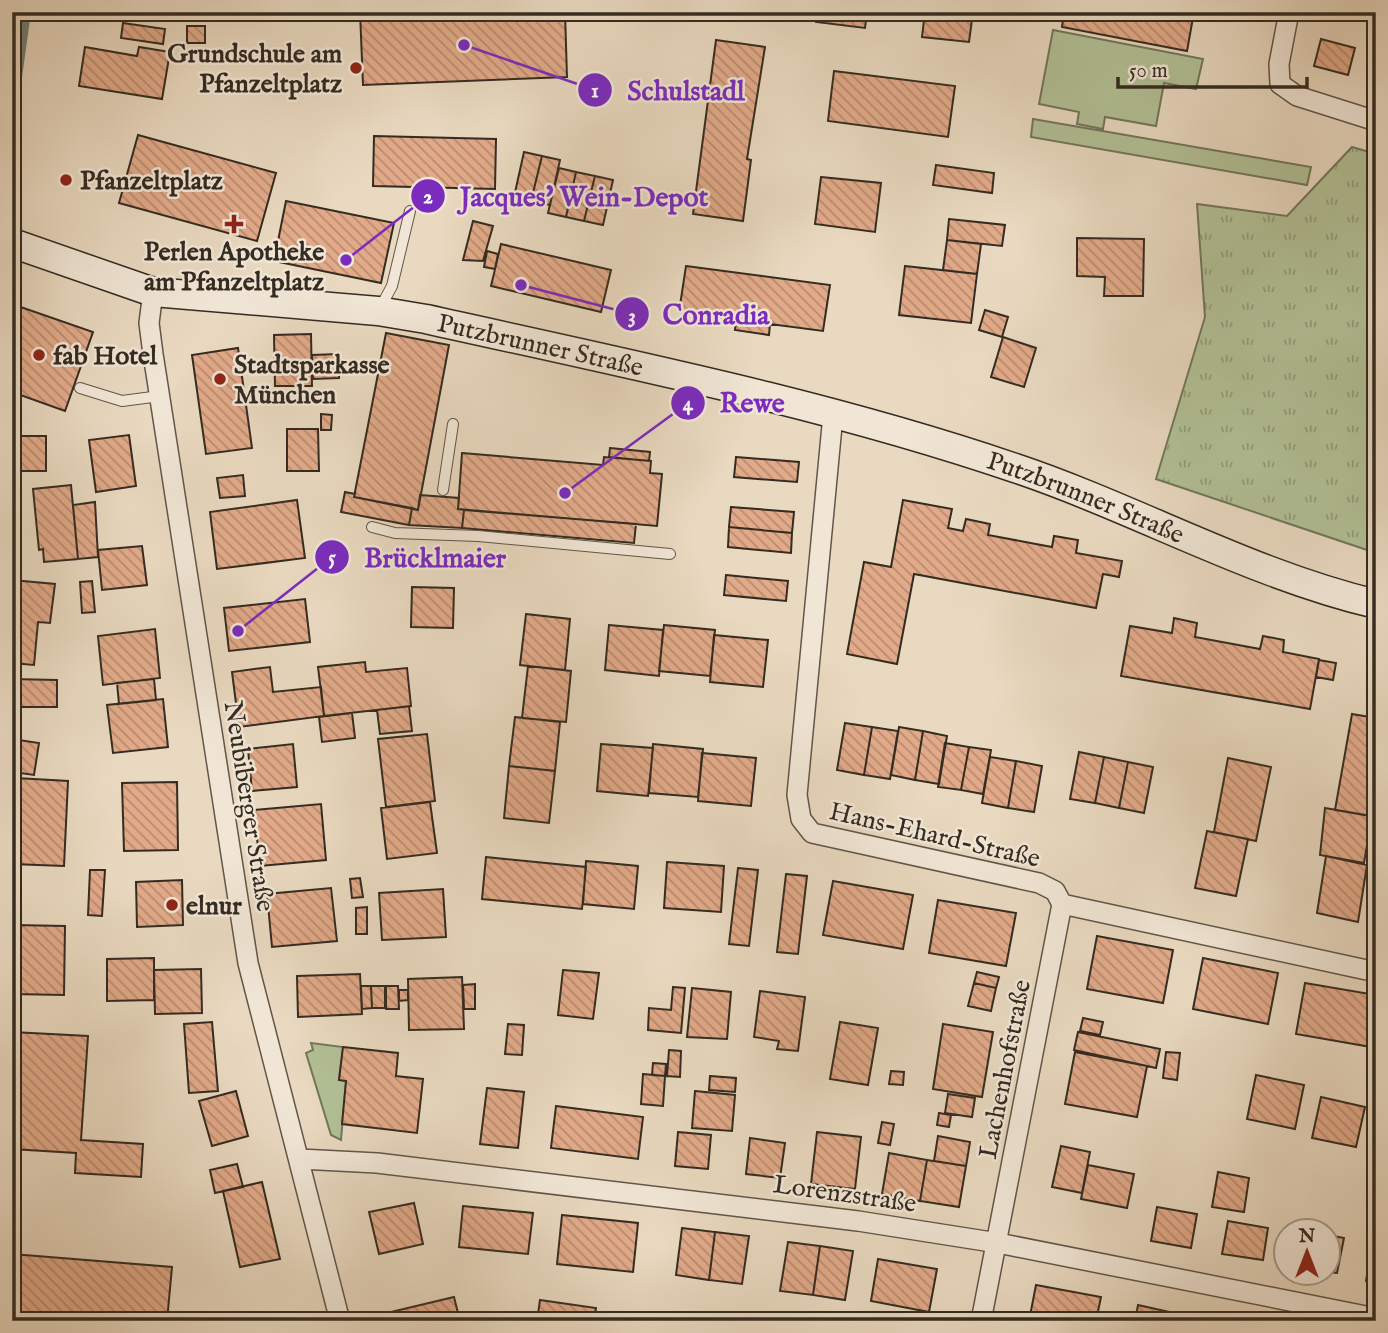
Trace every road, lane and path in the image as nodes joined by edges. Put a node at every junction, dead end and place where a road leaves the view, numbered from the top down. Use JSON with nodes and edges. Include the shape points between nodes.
{"nodes":[{"id":1,"x":1289,"y":12,"type":"edge"},
{"id":2,"x":1376,"y":121,"type":"edge"},
{"id":3,"x":410,"y":211,"type":"dead end"},
{"id":4,"x":12,"y":243,"type":"edge"},
{"id":5,"x":153,"y":292,"type":"junction"},
{"id":6,"x":378,"y":311,"type":"junction"},
{"id":7,"x":80,"y":388,"type":"dead end"},
{"id":8,"x":160,"y":396,"type":"junction"},
{"id":9,"x":833,"y":415,"type":"junction"},
{"id":10,"x":453,"y":424,"type":"dead end"},
{"id":11,"x":443,"y":490,"type":"dead end"},
{"id":12,"x":372,"y":527,"type":"dead end"},
{"id":13,"x":670,"y":554,"type":"dead end"},
{"id":14,"x":1376,"y":604,"type":"edge"},
{"id":15,"x":1062,"y":904,"type":"junction"},
{"id":16,"x":1374,"y":970,"type":"edge"},
{"id":17,"x":300,"y":1159,"type":"junction"},
{"id":18,"x":998,"y":1244,"type":"junction"},
{"id":19,"x":1376,"y":1318,"type":"edge"},
{"id":20,"x":340,"y":1321,"type":"edge"},
{"id":21,"x":981,"y":1321,"type":"edge"}],
"edges":[{"from":1,"to":2,"type":"street","via":[[1280,84],[1297,96]]},
{"from":3,"to":6,"type":"lane","via":[[392,286]]},
{"from":4,"to":5,"type":"main road","name":"Putzbrunner Straße"},
{"from":5,"to":6,"type":"main road","name":"Putzbrunner Straße"},
{"from":5,"to":8,"type":"street","name":"Neubiberger Straße","via":[[149,323]]},
{"from":6,"to":9,"type":"main road","name":"Putzbrunner Straße"},
{"from":7,"to":8,"type":"lane","via":[[122,401]]},
{"from":8,"to":17,"type":"street","name":"Neubiberger Straße","via":[[248,963]]},
{"from":9,"to":14,"type":"main road","name":"Putzbrunner Straße","via":[[1018,468],[1296,582]]},
{"from":9,"to":15,"type":"street","name":"Hans-Ehard-Straße","via":[[797,795],[801,818],[812,833],[825,838],[1038,883],[1055,891]]},
{"from":10,"to":11,"type":"lane"},
{"from":12,"to":13,"type":"lane","via":[[395,533]]},
{"from":15,"to":16,"type":"street","name":"Hans-Ehard-Straße"},
{"from":15,"to":18,"type":"street","name":"Lachenhofstraße"},
{"from":17,"to":18,"type":"street","name":"Lorenzstraße","via":[[377,1163],[662,1195]]},
{"from":17,"to":20,"type":"street","name":"Neubiberger Straße"},
{"from":18,"to":19,"type":"street","name":"Lorenzstraße"},
{"from":18,"to":21,"type":"street","name":"Lachenhofstraße"}]}
